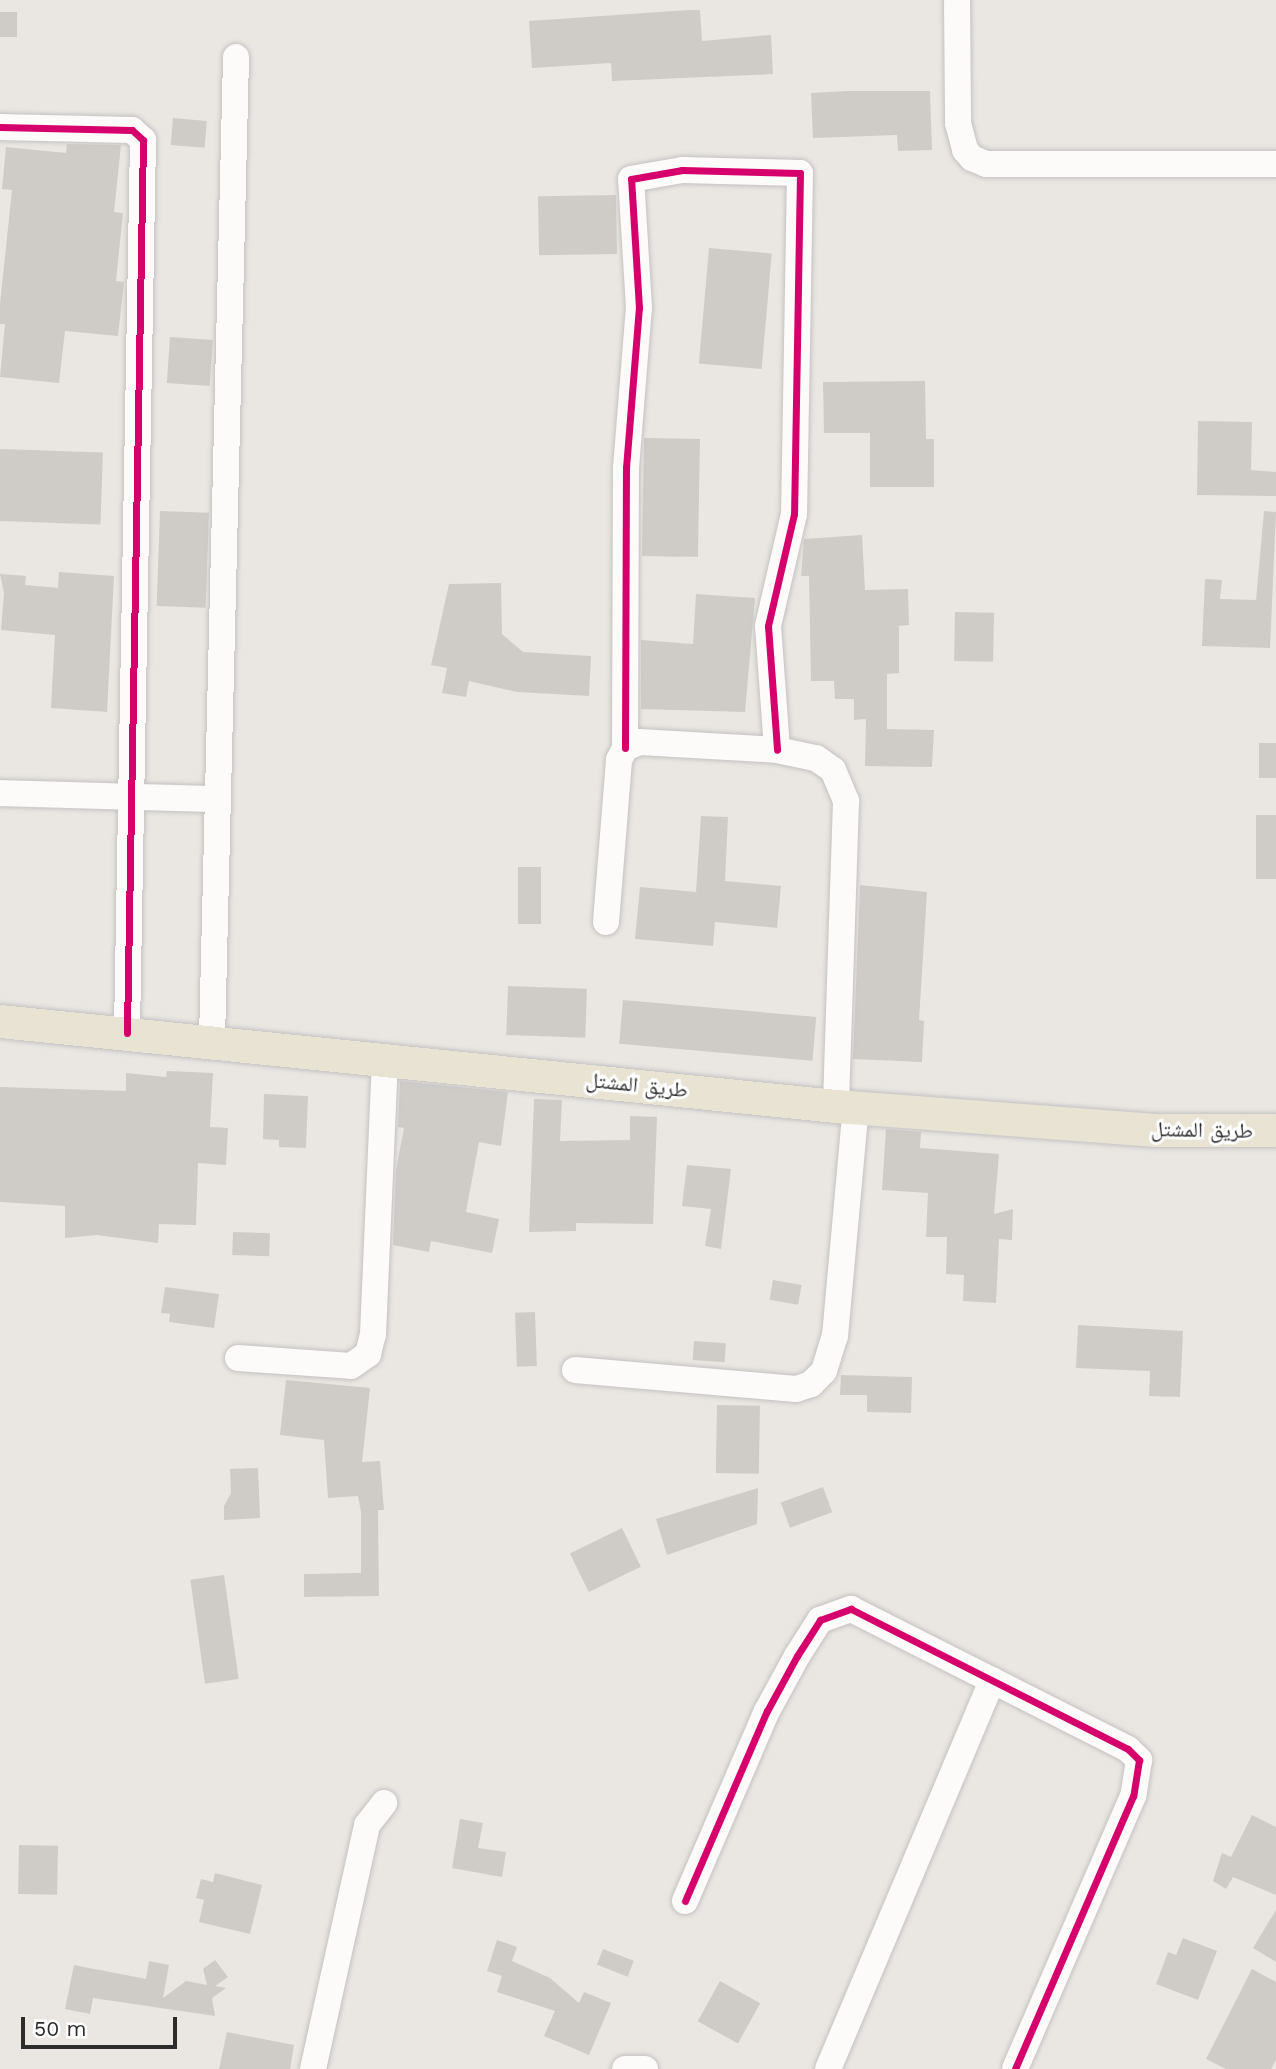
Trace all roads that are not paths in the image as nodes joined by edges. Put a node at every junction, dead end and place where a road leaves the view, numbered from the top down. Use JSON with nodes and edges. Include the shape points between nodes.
{"nodes":[{"id":1,"x":957,"y":0,"type":"edge"},
{"id":2,"x":236,"y":57,"type":"dead end"},
{"id":3,"x":0,"y":127,"type":"edge"},
{"id":4,"x":1276,"y":164,"type":"edge"},
{"id":5,"x":625,"y":748,"type":"junction"},
{"id":6,"x":777,"y":750,"type":"junction"},
{"id":7,"x":0,"y":793,"type":"edge"},
{"id":8,"x":130,"y":797,"type":"junction"},
{"id":9,"x":216,"y":799,"type":"junction"},
{"id":10,"x":606,"y":922,"type":"dead end"},
{"id":11,"x":0,"y":1021,"type":"edge"},
{"id":12,"x":127,"y":1033,"type":"junction"},
{"id":13,"x":212,"y":1040,"type":"junction"},
{"id":14,"x":384,"y":1058,"type":"junction"},
{"id":15,"x":846,"y":1106,"type":"junction"},
{"id":16,"x":1276,"y":1130,"type":"edge"},
{"id":17,"x":239,"y":1358,"type":"dead end"},
{"id":18,"x":575,"y":1370,"type":"dead end"},
{"id":19,"x":992,"y":1680,"type":"junction"},
{"id":20,"x":384,"y":1802,"type":"dead end"},
{"id":21,"x":685,"y":1901,"type":"dead end"},
{"id":22,"x":313,"y":2069,"type":"edge"},
{"id":23,"x":625,"y":2069,"type":"edge"},
{"id":24,"x":645,"y":2069,"type":"edge"},
{"id":25,"x":828,"y":2069,"type":"edge"},
{"id":26,"x":1016,"y":2069,"type":"edge"}],
"edges":[{"from":1,"to":4,"type":"street","via":[[958,123],[965,150],[972,158],[986,164]]},
{"from":2,"to":9,"type":"street","via":[[230,435]]},
{"from":3,"to":8,"type":"street","via":[[131,130],[143,140]]},
{"from":5,"to":6,"type":"street","via":[[640,742]]},
{"from":5,"to":6,"type":"street","via":[[626,468],[639,308],[631,180],[681,170],[800,173],[794,514],[768,626]]},
{"from":5,"to":10,"type":"street","via":[[619,760]]},
{"from":6,"to":15,"type":"street","via":[[816,758],[833,770],[846,801]]},
{"from":7,"to":8,"type":"street"},
{"from":8,"to":9,"type":"street"},
{"from":8,"to":12,"type":"street"},
{"from":9,"to":13,"type":"street"},
{"from":11,"to":12,"type":"main road","name":"طريق المشتل"},
{"from":12,"to":13,"type":"main road","name":"طريق المشتل"},
{"from":13,"to":14,"type":"main road","name":"طريق المشتل"},
{"from":14,"to":15,"type":"main road","name":"طريق المشتل"},
{"from":14,"to":17,"type":"street","via":[[369,1354],[351,1366]]},
{"from":15,"to":16,"type":"main road","name":"طريق المشتل","via":[[1155,1130]]},
{"from":15,"to":18,"type":"street","via":[[835,1336],[824,1371],[811,1384],[796,1389]]},
{"from":19,"to":21,"type":"street","via":[[851,1609],[820,1620],[767,1711]]},
{"from":19,"to":25,"type":"street"},
{"from":19,"to":26,"type":"street","via":[[1128,1749],[1139,1759],[1140,1771]]},
{"from":20,"to":22,"type":"street","via":[[367,1825]]},
{"from":23,"to":24,"type":"street"}]}
